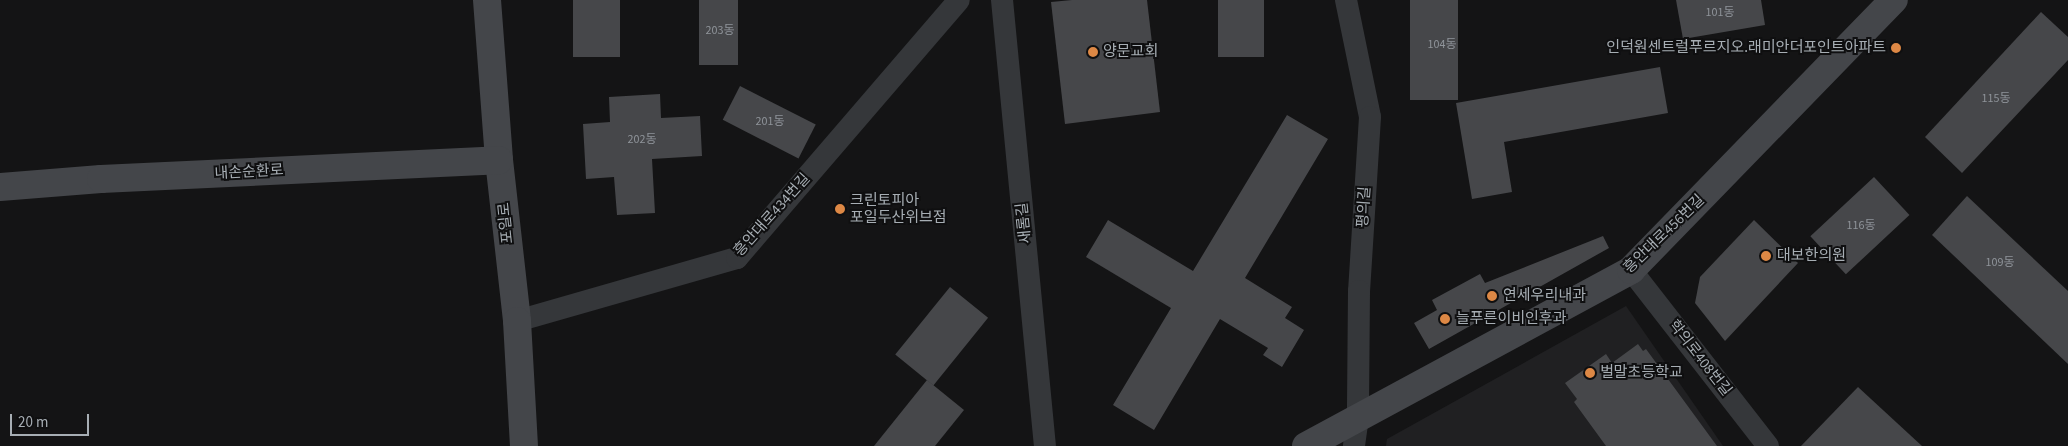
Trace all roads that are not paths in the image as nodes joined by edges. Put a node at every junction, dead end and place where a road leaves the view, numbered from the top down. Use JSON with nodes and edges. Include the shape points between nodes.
{"nodes":[{"id":1,"x":487,"y":0,"type":"edge"},
{"id":2,"x":959,"y":0,"type":"edge"},
{"id":3,"x":1002,"y":0,"type":"edge"},
{"id":4,"x":1346,"y":0,"type":"edge"},
{"id":5,"x":1894,"y":0,"type":"edge"},
{"id":6,"x":498,"y":160,"type":"junction"},
{"id":7,"x":0,"y":187,"type":"edge"},
{"id":8,"x":1631,"y":270,"type":"junction"},
{"id":9,"x":517,"y":321,"type":"junction"},
{"id":10,"x":1358,"y":417,"type":"junction"},
{"id":11,"x":524,"y":446,"type":"edge"},
{"id":12,"x":1045,"y":446,"type":"edge"},
{"id":13,"x":1306,"y":446,"type":"edge"},
{"id":14,"x":1354,"y":446,"type":"edge"},
{"id":15,"x":1768,"y":446,"type":"edge"}],
"edges":[{"from":1,"to":6,"type":"street","name":"포일로"},
{"from":2,"to":9,"type":"street","name":"흥안대로434번길","via":[[737,258]]},
{"from":3,"to":12,"type":"street","name":"새롬길"},
{"from":4,"to":10,"type":"street","name":"평의길","via":[[1370,117],[1359,291]]},
{"from":5,"to":8,"type":"street","name":"흥안대로456번길"},
{"from":6,"to":7,"type":"street","name":"내손순환로","via":[[101,179]]},
{"from":6,"to":9,"type":"street","name":"포일로"},
{"from":8,"to":10,"type":"street","name":"흥안대로456번길"},
{"from":8,"to":15,"type":"street","name":"학의로408번길"},
{"from":9,"to":11,"type":"street","name":"포일로"},
{"from":10,"to":13,"type":"street","name":"흥안대로456번길"},
{"from":10,"to":14,"type":"street","name":"평의길"}]}
